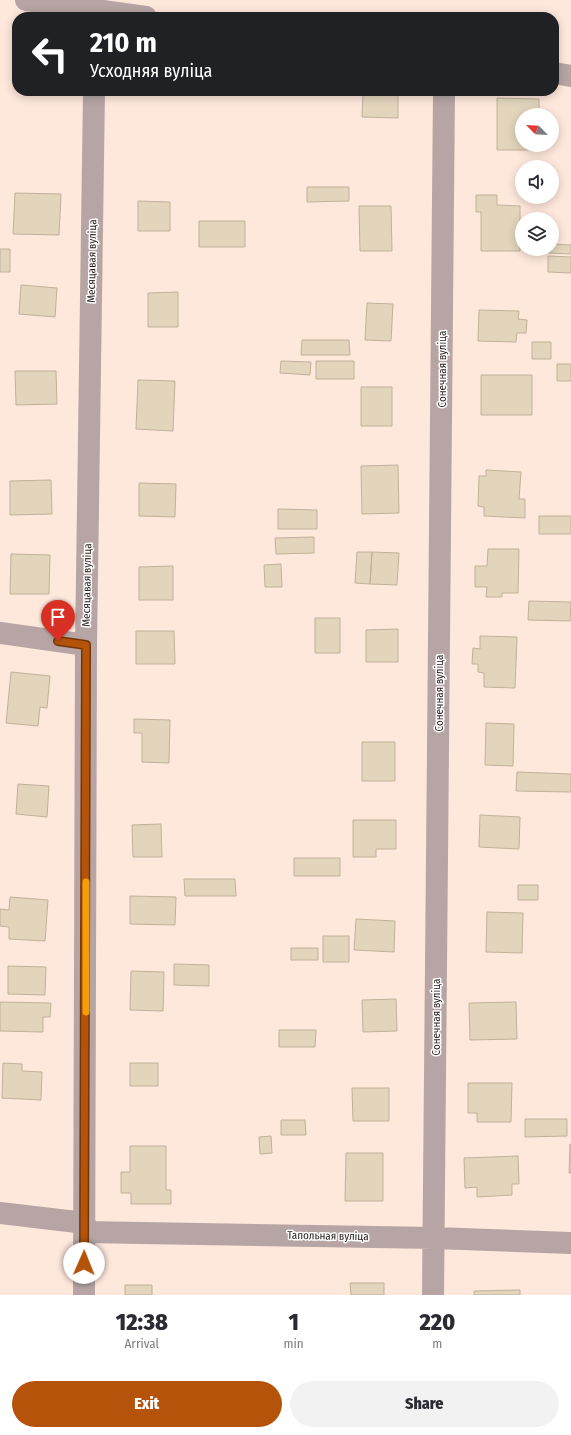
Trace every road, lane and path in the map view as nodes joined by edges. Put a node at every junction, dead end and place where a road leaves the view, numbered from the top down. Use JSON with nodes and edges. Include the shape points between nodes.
{"nodes":[{"id":1,"x":26,"y":0,"type":"edge"},
{"id":2,"x":85,"y":12,"type":"edge"},
{"id":3,"x":559,"y":74,"type":"edge"},
{"id":4,"x":571,"y":76,"type":"edge"},
{"id":5,"x":94,"y":96,"type":"edge"},
{"id":6,"x":444,"y":96,"type":"edge"},
{"id":7,"x":0,"y":632,"type":"edge"},
{"id":8,"x":86,"y":645,"type":"junction"},
{"id":9,"x":0,"y":1213,"type":"edge"},
{"id":10,"x":85,"y":1227,"type":"junction"},
{"id":11,"x":435,"y":1238,"type":"junction"},
{"id":12,"x":571,"y":1243,"type":"edge"},
{"id":13,"x":84,"y":1295,"type":"edge"},
{"id":14,"x":433,"y":1295,"type":"edge"}],
"edges":[{"from":1,"to":2,"type":"street"},
{"from":3,"to":4,"type":"street"},
{"from":5,"to":8,"type":"street","name":"Месяцавая вуліца"},
{"from":6,"to":11,"type":"street","name":"Сонечная вуліца"},
{"from":7,"to":8,"type":"street"},
{"from":8,"to":10,"type":"street","name":"Месяцавая вуліца"},
{"from":9,"to":10,"type":"street","name":"Тапольная вуліца"},
{"from":10,"to":11,"type":"street","name":"Тапольная вуліца"},
{"from":10,"to":13,"type":"street","name":"Месяцавая вуліца"},
{"from":11,"to":12,"type":"street","name":"Тапольная вуліца"},
{"from":11,"to":14,"type":"street","name":"Сонечная вуліца"}]}
